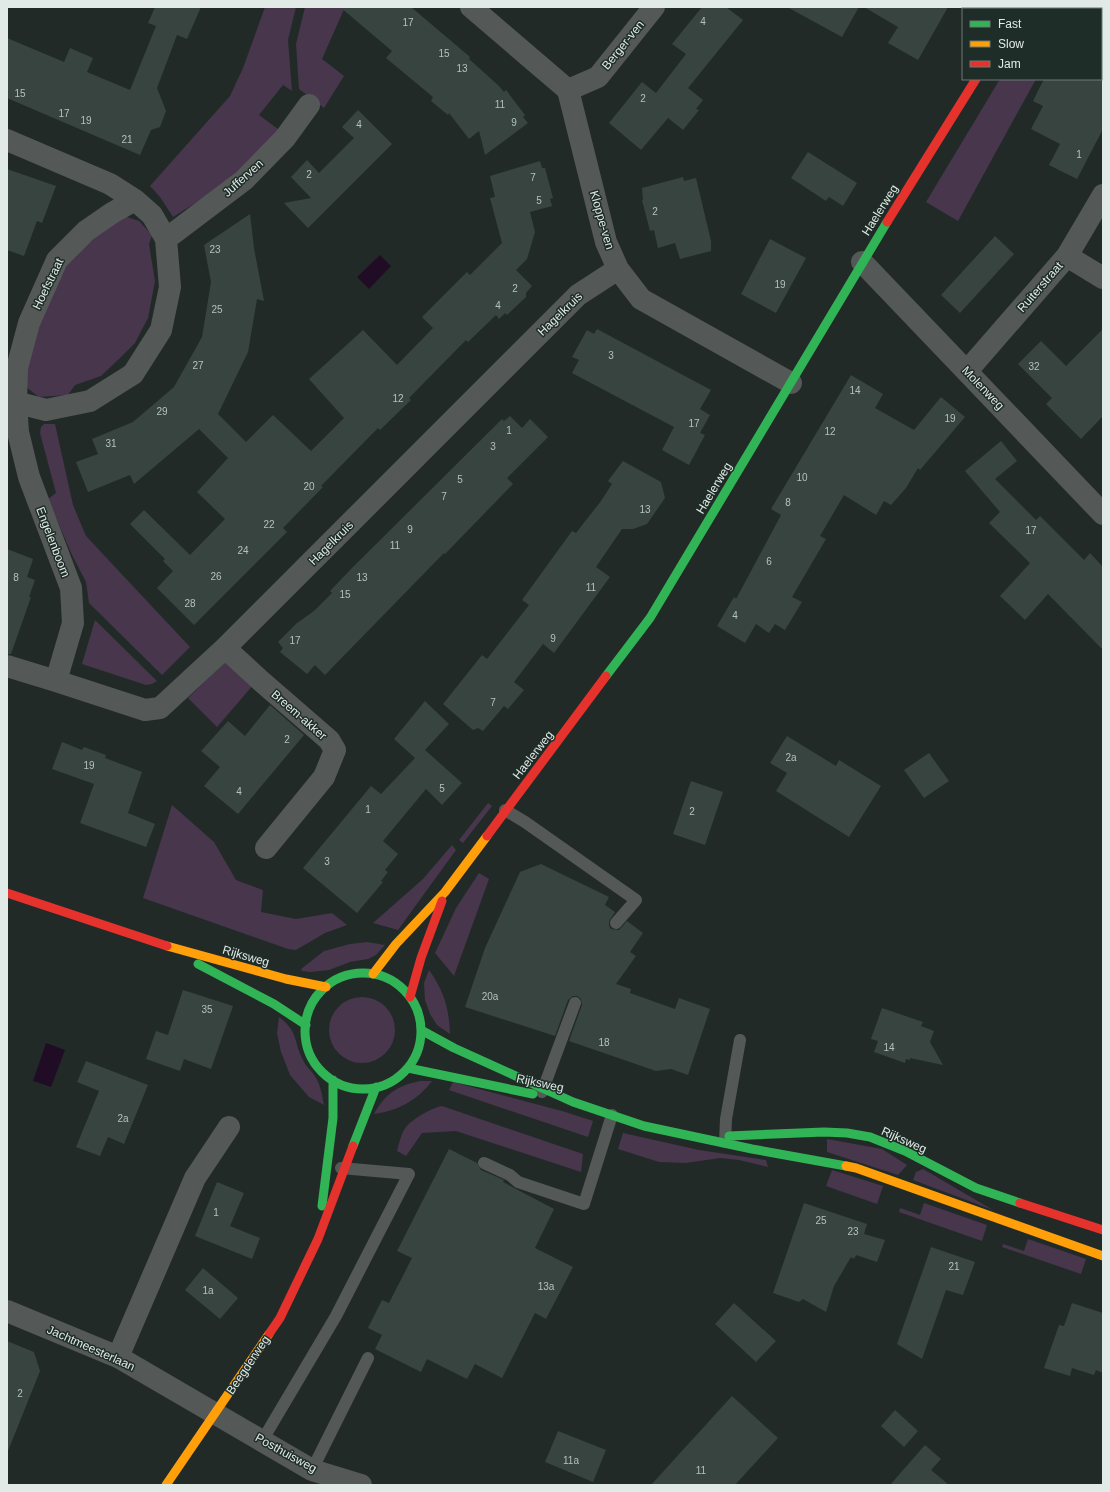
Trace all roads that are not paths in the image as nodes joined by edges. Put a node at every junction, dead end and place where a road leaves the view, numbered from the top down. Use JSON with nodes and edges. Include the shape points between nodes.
{"nodes":[{"id":1,"x":471,"y":7,"type":"edge"},
{"id":2,"x":654,"y":7,"type":"edge"},
{"id":3,"x":975,"y":80,"type":"edge"},
{"id":4,"x":568,"y":90,"type":"junction"},
{"id":5,"x":309,"y":105,"type":"dead end"},
{"id":6,"x":7,"y":140,"type":"edge"},
{"id":7,"x":1103,"y":195,"type":"edge"},
{"id":8,"x":135,"y":200,"type":"junction"},
{"id":9,"x":166,"y":239,"type":"junction"},
{"id":10,"x":1067,"y":256,"type":"junction"},
{"id":11,"x":862,"y":262,"type":"junction"},
{"id":12,"x":618,"y":268,"type":"junction"},
{"id":13,"x":1103,"y":278,"type":"edge"},
{"id":14,"x":967,"y":371,"type":"junction"},
{"id":15,"x":791,"y":383,"type":"junction"},
{"id":16,"x":11,"y":401,"type":"edge"},
{"id":17,"x":1103,"y":514,"type":"edge"},
{"id":18,"x":225,"y":648,"type":"junction"},
{"id":19,"x":7,"y":666,"type":"edge"},
{"id":20,"x":56,"y":681,"type":"junction"},
{"id":21,"x":505,"y":810,"type":"junction"},
{"id":22,"x":266,"y":848,"type":"dead end"},
{"id":23,"x":445,"y":892,"type":"junction"},
{"id":24,"x":7,"y":893,"type":"edge"},
{"id":25,"x":616,"y":923,"type":"dead end"},
{"id":26,"x":160,"y":944,"type":"junction"},
{"id":27,"x":373,"y":974,"type":"junction"},
{"id":28,"x":326,"y":987,"type":"junction"},
{"id":29,"x":410,"y":996,"type":"junction"},
{"id":30,"x":574,"y":1003,"type":"dead end"},
{"id":31,"x":306,"y":1025,"type":"junction"},
{"id":32,"x":422,"y":1030,"type":"junction"},
{"id":33,"x":740,"y":1040,"type":"dead end"},
{"id":34,"x":408,"y":1068,"type":"junction"},
{"id":35,"x":333,"y":1080,"type":"junction"},
{"id":36,"x":376,"y":1087,"type":"junction"},
{"id":37,"x":542,"y":1092,"type":"junction"},
{"id":38,"x":612,"y":1115,"type":"junction"},
{"id":39,"x":230,"y":1127,"type":"dead end"},
{"id":40,"x":725,"y":1140,"type":"junction"},
{"id":41,"x":484,"y":1163,"type":"dead end"},
{"id":42,"x":327,"y":1166,"type":"junction"},
{"id":43,"x":345,"y":1169,"type":"junction"},
{"id":44,"x":1103,"y":1230,"type":"edge"},
{"id":45,"x":318,"y":1239,"type":"junction"},
{"id":46,"x":1103,"y":1256,"type":"edge"},
{"id":47,"x":7,"y":1311,"type":"edge"},
{"id":48,"x":118,"y":1357,"type":"junction"},
{"id":49,"x":368,"y":1358,"type":"dead end"},
{"id":50,"x":215,"y":1413,"type":"junction"},
{"id":51,"x":262,"y":1441,"type":"junction"},
{"id":52,"x":312,"y":1470,"type":"junction"},
{"id":53,"x":166,"y":1485,"type":"edge"},
{"id":54,"x":361,"y":1485,"type":"edge"}],
"edges":[{"from":1,"to":4,"type":"street"},
{"from":2,"to":4,"type":"street","name":"Berger-ven","via":[[598,77]]},
{"from":3,"to":11,"type":"main road","name":"Haelerweg"},
{"from":4,"to":12,"type":"street","name":"Kloppe-ven","via":[[606,242]]},
{"from":5,"to":9,"type":"street","name":"Jufferven","via":[[285,138],[244,180]]},
{"from":6,"to":8,"type":"street","via":[[110,184]]},
{"from":7,"to":10,"type":"street","name":"Ruiterstraat"},
{"from":8,"to":9,"type":"street","via":[[152,215]]},
{"from":8,"to":16,"type":"street","name":"Hoefstraat","via":[[86,230],[58,260],[29,324]]},
{"from":9,"to":16,"type":"street","via":[[170,287],[161,330],[133,374],[90,401],[46,410]]},
{"from":10,"to":13,"type":"street"},
{"from":10,"to":14,"type":"street","name":"Ruiterstraat"},
{"from":11,"to":14,"type":"street","name":"Molenweg"},
{"from":11,"to":15,"type":"main road","name":"Haelerweg"},
{"from":12,"to":15,"type":"street","name":"Kloppe-ven","via":[[641,299]]},
{"from":12,"to":18,"type":"street","name":"Hagelkruis","via":[[578,296]]},
{"from":14,"to":17,"type":"street","name":"Molenweg"},
{"from":15,"to":21,"type":"main road","name":"Haelerweg","via":[[650,618]]},
{"from":16,"to":20,"type":"street","name":"Engelenboom","via":[[29,477],[71,588],[73,623]]},
{"from":18,"to":20,"type":"street","name":"Hagelkruis","via":[[160,708],[145,710]]},
{"from":18,"to":22,"type":"street","name":"Breem-akker","via":[[329,740],[335,750],[324,778]]},
{"from":19,"to":20,"type":"street","name":"Hagelkruis"},
{"from":21,"to":23,"type":"main road","name":"Haelerweg"},
{"from":21,"to":25,"type":"lane","via":[[636,900]]},
{"from":23,"to":27,"type":"main road","name":"Haelerweg","via":[[396,944]]},
{"from":23,"to":29,"type":"main road","name":"Haelerweg"},
{"from":24,"to":26,"type":"main road","name":"Rijksweg"},
{"from":26,"to":28,"type":"main road","name":"Rijksweg","via":[[286,979]]},
{"from":26,"to":31,"type":"main road","name":"Rijksweg","via":[[274,1004]]},
{"from":27,"to":28,"type":"main road","via":[[347,975]]},
{"from":27,"to":29,"type":"main road","via":[[394,982]]},
{"from":28,"to":31,"type":"main road","via":[[311,1006]]},
{"from":29,"to":32,"type":"main road","via":[[418,1012]]},
{"from":30,"to":37,"type":"lane"},
{"from":31,"to":35,"type":"main road","via":[[308,1049],[318,1067]]},
{"from":32,"to":34,"type":"main road","via":[[418,1050]]},
{"from":32,"to":37,"type":"main road","name":"Rijksweg"},
{"from":33,"to":40,"type":"lane","via":[[726,1119]]},
{"from":34,"to":36,"type":"main road","via":[[394,1080]]},
{"from":34,"to":37,"type":"main road","name":"Rijksweg"},
{"from":35,"to":36,"type":"main road","via":[[354,1088]]},
{"from":35,"to":42,"type":"main road","name":"Beegderweg","via":[[333,1118]]},
{"from":36,"to":43,"type":"main road","name":"Beegderweg"},
{"from":37,"to":38,"type":"main road","name":"Rijksweg"},
{"from":38,"to":40,"type":"main road","name":"Rijksweg","via":[[644,1126],[684,1135]]},
{"from":38,"to":41,"type":"lane","via":[[584,1204],[518,1182],[510,1175]]},
{"from":39,"to":48,"type":"street","via":[[195,1178]]},
{"from":40,"to":44,"type":"main road","name":"Rijksweg","via":[[818,1132],[850,1134],[879,1140],[976,1188]]},
{"from":40,"to":46,"type":"main road","name":"Rijksweg","via":[[856,1168]]},
{"from":42,"to":43,"type":"lane"},
{"from":42,"to":45,"type":"main road","name":"Beegderweg"},
{"from":43,"to":45,"type":"main road","name":"Beegderweg"},
{"from":43,"to":51,"type":"lane","via":[[409,1174],[336,1316]]},
{"from":45,"to":50,"type":"main road","name":"Beegderweg","via":[[280,1318]]},
{"from":47,"to":48,"type":"street","name":"Jachtmeesterlaan"},
{"from":48,"to":50,"type":"street","name":"Jachtmeesterlaan"},
{"from":49,"to":52,"type":"lane"},
{"from":50,"to":51,"type":"street","name":"Posthuisweg"},
{"from":50,"to":53,"type":"main road","name":"Beegderweg"},
{"from":51,"to":52,"type":"street","name":"Posthuisweg"},
{"from":52,"to":54,"type":"street","name":"Posthuisweg"}]}
